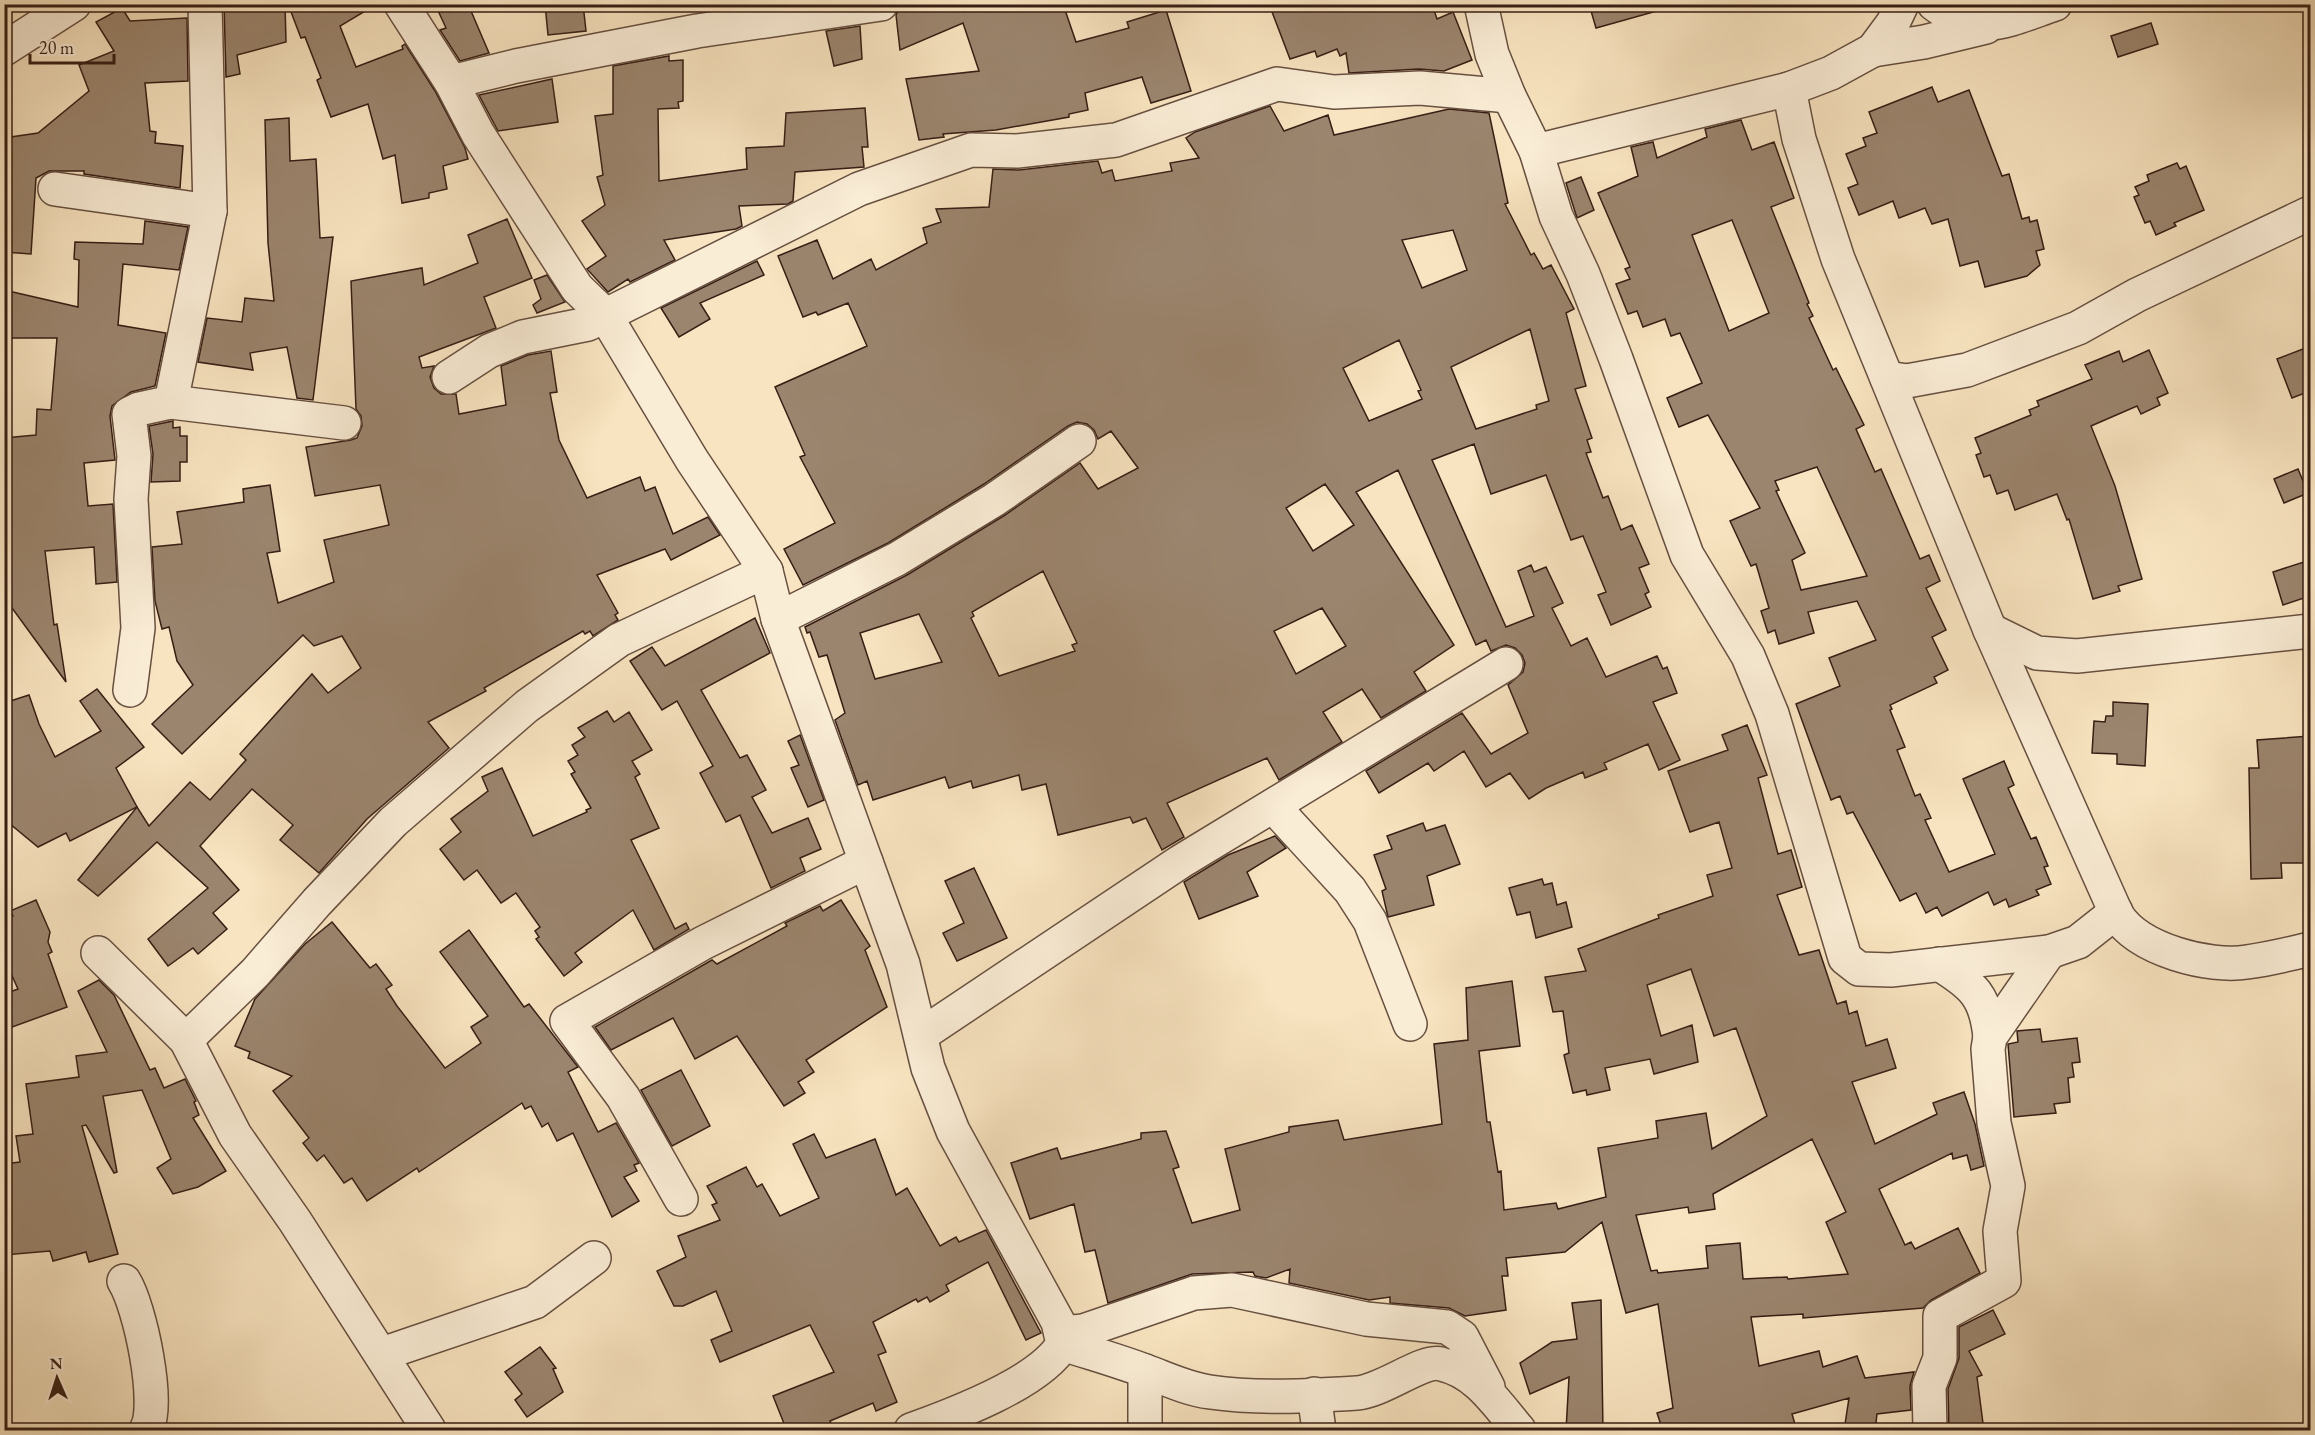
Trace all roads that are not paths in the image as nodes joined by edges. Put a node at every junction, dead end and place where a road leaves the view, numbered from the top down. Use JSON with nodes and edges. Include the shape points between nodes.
{"nodes":[{"id":1,"x":75,"y":4,"type":"edge"},
{"id":2,"x":205,"y":4,"type":"edge"},
{"id":3,"x":401,"y":4,"type":"edge"},
{"id":4,"x":881,"y":4,"type":"edge"},
{"id":5,"x":1481,"y":4,"type":"edge"},
{"id":6,"x":1902,"y":4,"type":"edge"},
{"id":7,"x":1934,"y":4,"type":"edge"},
{"id":8,"x":2055,"y":4,"type":"edge"},
{"id":9,"x":1990,"y":25,"type":"junction"},
{"id":10,"x":4,"y":50,"type":"edge"},
{"id":11,"x":1873,"y":50,"type":"junction"},
{"id":12,"x":451,"y":82,"type":"junction"},
{"id":13,"x":1789,"y":89,"type":"junction"},
{"id":14,"x":1509,"y":96,"type":"junction"},
{"id":15,"x":1536,"y":151,"type":"junction"},
{"id":16,"x":55,"y":189,"type":"dead end"},
{"id":17,"x":210,"y":211,"type":"junction"},
{"id":18,"x":2310,"y":213,"type":"edge"},
{"id":19,"x":605,"y":315,"type":"junction"},
{"id":20,"x":450,"y":377,"type":"dead end"},
{"id":21,"x":1887,"y":378,"type":"junction"},
{"id":22,"x":171,"y":402,"type":"junction"},
{"id":23,"x":344,"y":423,"type":"dead end"},
{"id":24,"x":1079,"y":441,"type":"dead end"},
{"id":25,"x":766,"y":571,"type":"junction"},
{"id":26,"x":778,"y":619,"type":"junction"},
{"id":27,"x":1990,"y":630,"type":"junction"},
{"id":28,"x":2310,"y":631,"type":"edge"},
{"id":29,"x":1506,"y":664,"type":"dead end"},
{"id":30,"x":129,"y":690,"type":"dead end"},
{"id":31,"x":1274,"y":806,"type":"junction"},
{"id":32,"x":866,"y":862,"type":"junction"},
{"id":33,"x":2116,"y":912,"type":"junction"},
{"id":34,"x":2310,"y":949,"type":"edge"},
{"id":35,"x":2049,"y":952,"type":"junction"},
{"id":36,"x":98,"y":953,"type":"dead end"},
{"id":37,"x":1940,"y":964,"type":"junction"},
{"id":38,"x":1410,"y":1024,"type":"dead end"},
{"id":39,"x":921,"y":1035,"type":"junction"},
{"id":40,"x":1990,"y":1037,"type":"junction"},
{"id":41,"x":186,"y":1040,"type":"junction"},
{"id":42,"x":681,"y":1199,"type":"dead end"},
{"id":43,"x":594,"y":1258,"type":"dead end"},
{"id":44,"x":124,"y":1281,"type":"dead end"},
{"id":45,"x":1062,"y":1339,"type":"junction"},
{"id":46,"x":382,"y":1354,"type":"junction"},
{"id":47,"x":1145,"y":1371,"type":"junction"},
{"id":48,"x":1314,"y":1394,"type":"junction"},
{"id":49,"x":1495,"y":1401,"type":"junction"},
{"id":50,"x":146,"y":1431,"type":"edge"},
{"id":51,"x":429,"y":1431,"type":"edge"},
{"id":52,"x":911,"y":1431,"type":"edge"},
{"id":53,"x":1145,"y":1431,"type":"edge"},
{"id":54,"x":1319,"y":1431,"type":"edge"},
{"id":55,"x":1518,"y":1431,"type":"edge"},
{"id":56,"x":1930,"y":1431,"type":"edge"}],
"edges":[{"from":1,"to":10,"type":"street"},
{"from":2,"to":17,"type":"street"},
{"from":3,"to":12,"type":"street"},
{"from":4,"to":12,"type":"street","via":[[697,31]]},
{"from":5,"to":14,"type":"street","via":[[1492,54]]},
{"from":6,"to":11,"type":"street"},
{"from":7,"to":9,"type":"street","via":[[1951,17]]},
{"from":8,"to":9,"type":"street"},
{"from":9,"to":11,"type":"street"},
{"from":11,"to":13,"type":"street","via":[[1831,73]]},
{"from":12,"to":19,"type":"street","via":[[478,135],[577,288]]},
{"from":13,"to":15,"type":"street"},
{"from":13,"to":21,"type":"street","via":[[1799,139],[1838,259]]},
{"from":14,"to":15,"type":"street"},
{"from":14,"to":19,"type":"street","via":[[1420,88],[1334,92],[1277,84],[1116,140],[1017,151],[971,150],[860,189]]},
{"from":15,"to":37,"type":"street","via":[[1557,216],[1616,359],[1687,555],[1748,656],[1772,714],[1845,958],[1853,966],[1867,970]]},
{"from":16,"to":17,"type":"street"},
{"from":17,"to":22,"type":"street"},
{"from":18,"to":21,"type":"street","via":[[2068,332],[1967,370],[1907,381]]},
{"from":19,"to":20,"type":"street","via":[[579,326],[522,337],[489,351]]},
{"from":19,"to":25,"type":"street","via":[[692,460]]},
{"from":21,"to":27,"type":"street"},
{"from":22,"to":23,"type":"street"},
{"from":22,"to":30,"type":"street","via":[[129,414],[134,456],[131,499],[138,628]]},
{"from":24,"to":26,"type":"street","via":[[994,500],[897,559]]},
{"from":25,"to":26,"type":"street"},
{"from":25,"to":41,"type":"street","via":[[619,640],[527,706],[393,822],[255,973]]},
{"from":26,"to":32,"type":"street"},
{"from":27,"to":28,"type":"street","via":[[2037,653],[2077,656]]},
{"from":27,"to":33,"type":"street"},
{"from":29,"to":31,"type":"street"},
{"from":31,"to":38,"type":"street","via":[[1350,890],[1370,921]]},
{"from":31,"to":39,"type":"street","via":[[1180,862]]},
{"from":32,"to":39,"type":"street","via":[[903,964]]},
{"from":32,"to":42,"type":"street","via":[[703,943],[567,1022],[623,1097]]},
{"from":33,"to":34,"type":"street","via":[[2127,927],[2151,943],[2204,961],[2245,963]]},
{"from":33,"to":35,"type":"street","via":[[2078,942]]},
{"from":35,"to":37,"type":"street"},
{"from":35,"to":40,"type":"street"},
{"from":36,"to":41,"type":"street"},
{"from":37,"to":40,"type":"street","via":[[1970,983],[1986,1012]]},
{"from":39,"to":45,"type":"street","via":[[927,1068],[953,1131],[1006,1224]]},
{"from":40,"to":56,"type":"street","via":[[1988,1069],[1994,1123],[2008,1186],[2000,1231],[2004,1281],[1940,1316],[1940,1358],[1929,1386]]},
{"from":41,"to":46,"type":"street","via":[[234,1135]]},
{"from":43,"to":46,"type":"street","via":[[535,1302]]},
{"from":44,"to":50,"type":"street","via":[[139,1314],[146,1347],[152,1418]]},
{"from":45,"to":47,"type":"street"},
{"from":45,"to":49,"type":"street","via":[[1194,1293],[1232,1290],[1366,1319],[1447,1327],[1462,1337]]},
{"from":45,"to":52,"type":"street","via":[[1047,1363],[1016,1384]]},
{"from":46,"to":51,"type":"street"},
{"from":47,"to":48,"type":"street","via":[[1210,1392]]},
{"from":47,"to":53,"type":"street"},
{"from":48,"to":49,"type":"street","via":[[1376,1390],[1434,1363],[1458,1369],[1478,1381]]},
{"from":48,"to":54,"type":"street"},
{"from":49,"to":55,"type":"street"}]}
